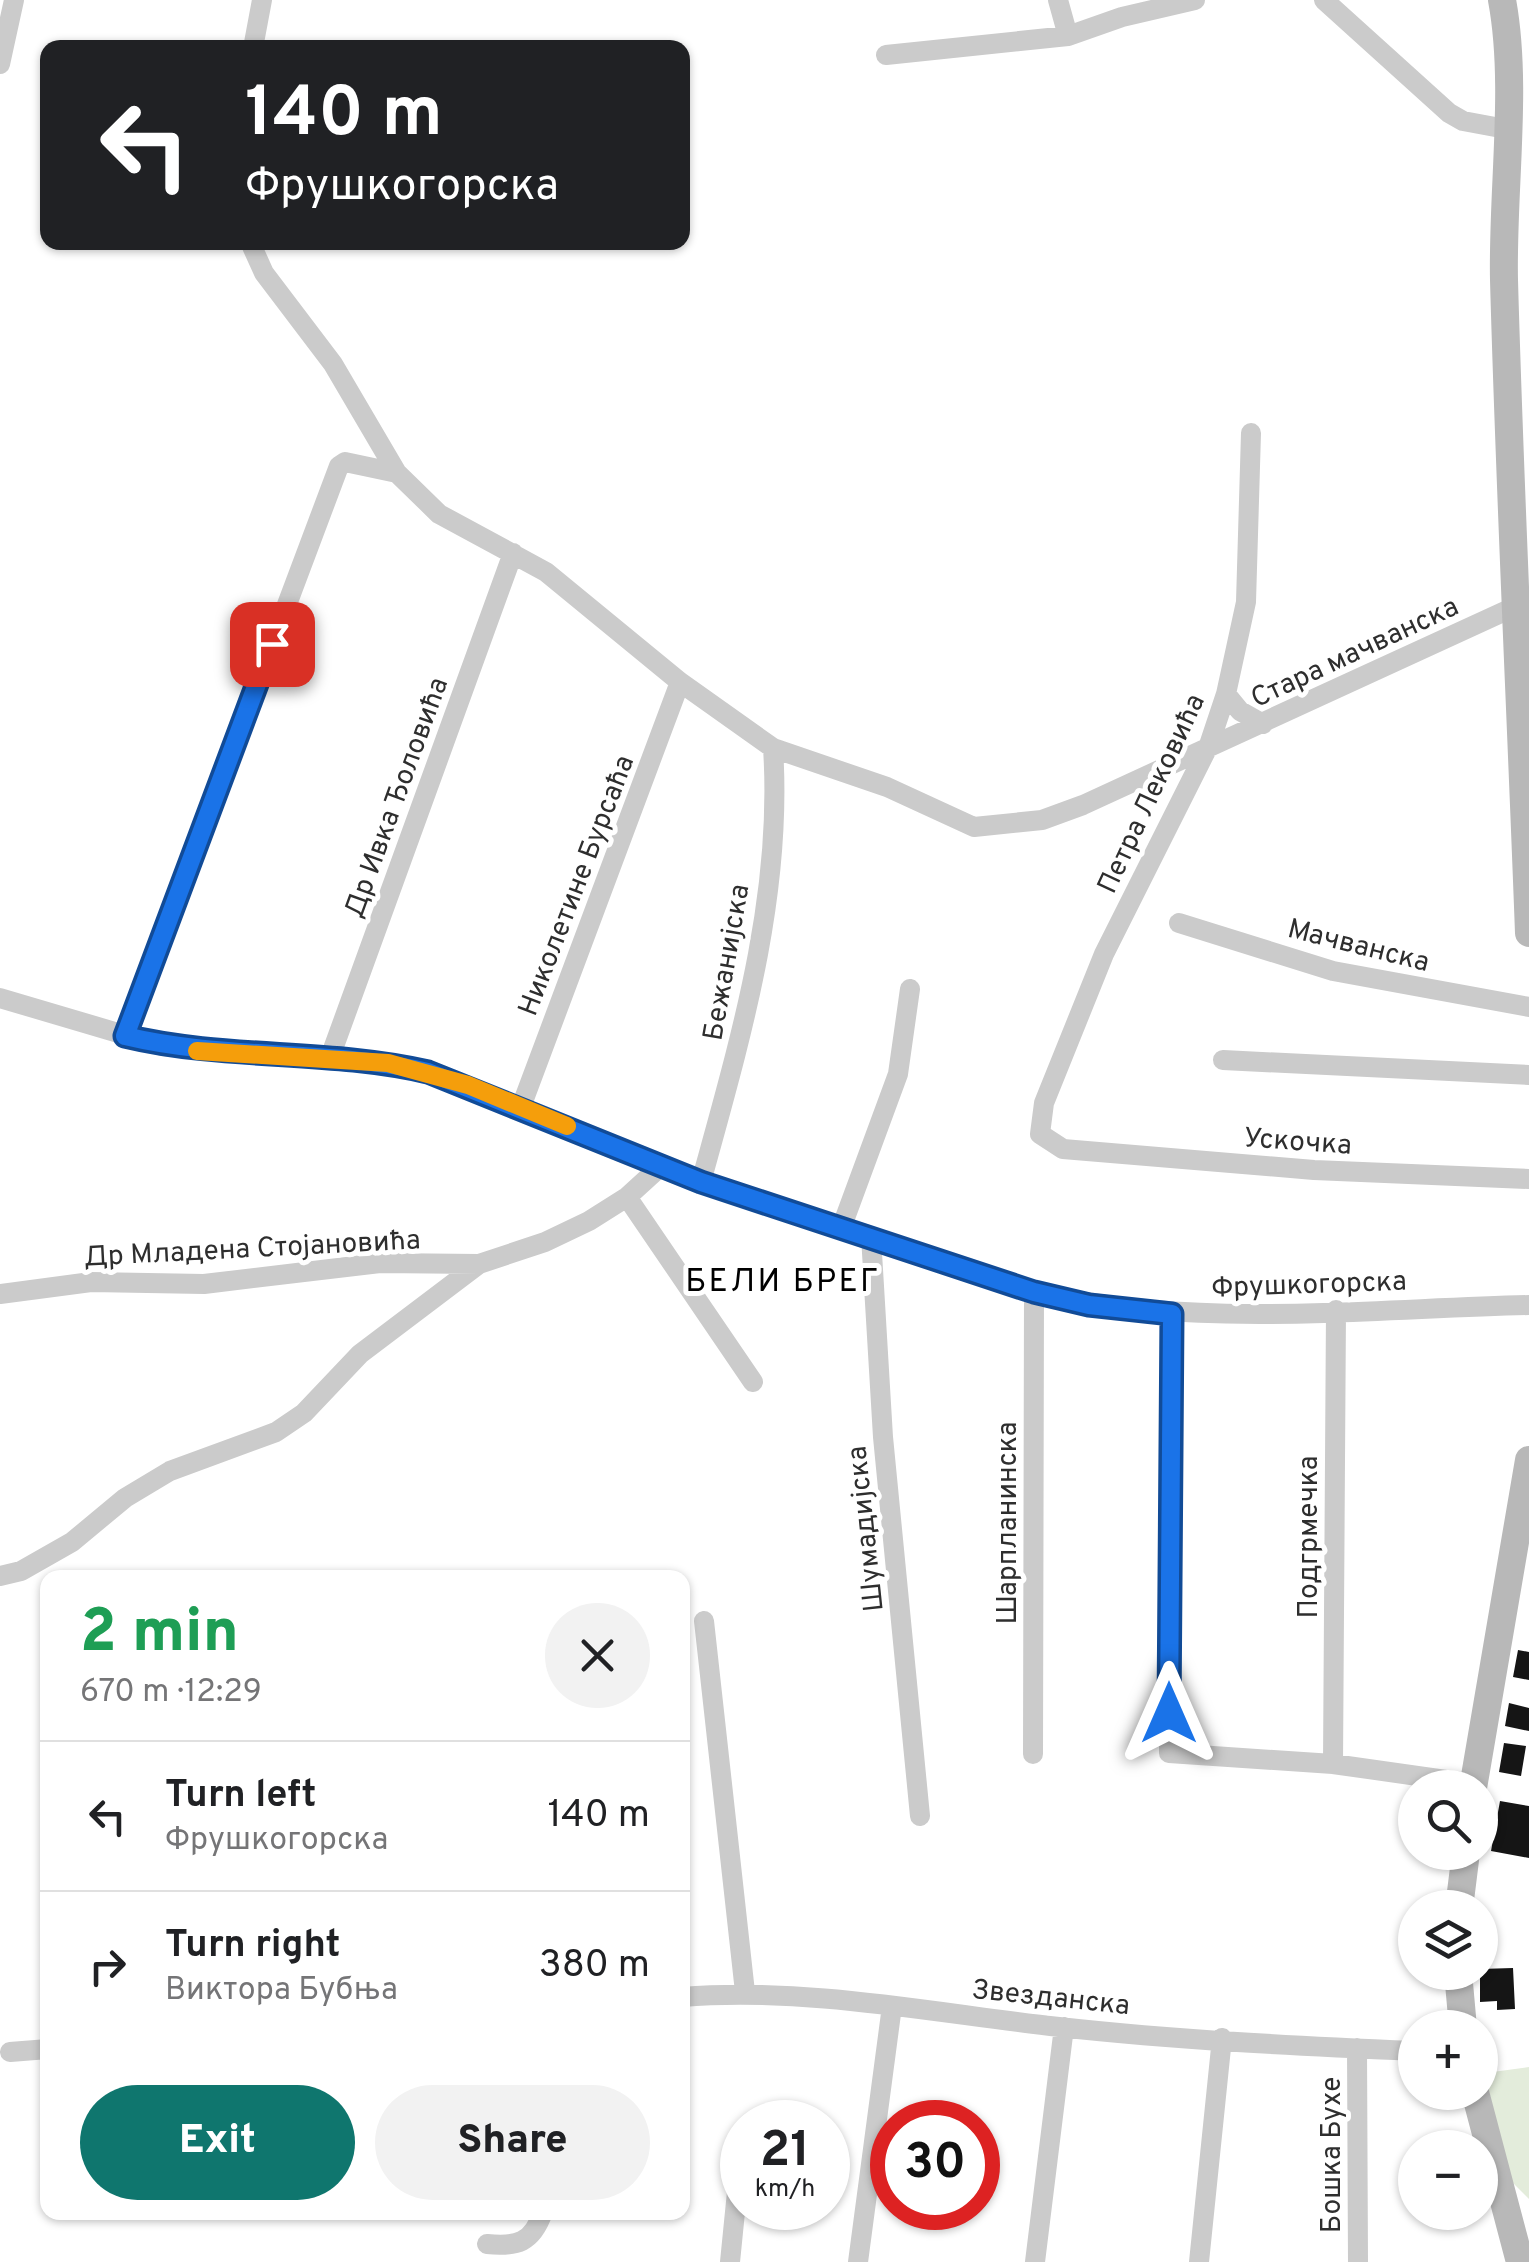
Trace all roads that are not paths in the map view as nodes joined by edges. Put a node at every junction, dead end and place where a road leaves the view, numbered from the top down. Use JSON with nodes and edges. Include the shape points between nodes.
{"nodes":[{"id":1,"x":14,"y":0,"type":"edge"},
{"id":2,"x":262,"y":0,"type":"edge"},
{"id":3,"x":1058,"y":0,"type":"edge"},
{"id":4,"x":1194,"y":0,"type":"edge"},
{"id":5,"x":1324,"y":0,"type":"edge"},
{"id":6,"x":1502,"y":0,"type":"edge"},
{"id":7,"x":4,"y":26,"type":"edge"},
{"id":8,"x":1068,"y":36,"type":"junction"},
{"id":9,"x":254,"y":40,"type":"edge"},
{"id":10,"x":886,"y":55,"type":"dead end"},
{"id":11,"x":0,"y":64,"type":"edge"},
{"id":12,"x":1506,"y":128,"type":"junction"},
{"id":13,"x":254,"y":250,"type":"edge"},
{"id":14,"x":1252,"y":433,"type":"dead end"},
{"id":15,"x":398,"y":473,"type":"junction"},
{"id":16,"x":513,"y":553,"type":"junction"},
{"id":17,"x":1522,"y":603,"type":"edge"},
{"id":18,"x":680,"y":682,"type":"junction"},
{"id":19,"x":1226,"y":694,"type":"junction"},
{"id":20,"x":1264,"y":724,"type":"junction"},
{"id":21,"x":1210,"y":745,"type":"junction"},
{"id":22,"x":773,"y":748,"type":"junction"},
{"id":23,"x":1527,"y":808,"type":"edge"},
{"id":24,"x":1179,"y":923,"type":"dead end"},
{"id":25,"x":1529,"y":933,"type":"edge"},
{"id":26,"x":910,"y":990,"type":"dead end"},
{"id":27,"x":0,"y":998,"type":"edge"},
{"id":28,"x":1529,"y":1007,"type":"edge"},
{"id":29,"x":125,"y":1036,"type":"junction"},
{"id":30,"x":329,"y":1060,"type":"junction"},
{"id":31,"x":1223,"y":1060,"type":"dead end"},
{"id":32,"x":1529,"y":1075,"type":"edge"},
{"id":33,"x":520,"y":1107,"type":"junction"},
{"id":34,"x":1063,"y":1149,"type":"joint"},
{"id":35,"x":660,"y":1166,"type":"junction"},
{"id":36,"x":1529,"y":1179,"type":"edge"},
{"id":37,"x":701,"y":1182,"type":"junction"},
{"id":38,"x":627,"y":1197,"type":"junction"},
{"id":39,"x":842,"y":1226,"type":"junction"},
{"id":40,"x":871,"y":1236,"type":"junction"},
{"id":41,"x":479,"y":1264,"type":"junction"},
{"id":42,"x":1034,"y":1292,"type":"junction"},
{"id":43,"x":0,"y":1294,"type":"edge"},
{"id":44,"x":1529,"y":1305,"type":"edge"},
{"id":45,"x":1336,"y":1310,"type":"junction"},
{"id":46,"x":1172,"y":1314,"type":"junction"},
{"id":47,"x":752,"y":1382,"type":"dead end"},
{"id":48,"x":1529,"y":1460,"type":"edge"},
{"id":49,"x":0,"y":1576,"type":"edge"},
{"id":50,"x":704,"y":1621,"type":"dead end"},
{"id":51,"x":1032,"y":1754,"type":"dead end"},
{"id":52,"x":1333,"y":1764,"type":"junction"},
{"id":53,"x":1477,"y":1770,"type":"edge"},
{"id":54,"x":1398,"y":1774,"type":"edge"},
{"id":55,"x":920,"y":1816,"type":"dead end"},
{"id":56,"x":745,"y":1992,"type":"junction"},
{"id":57,"x":690,"y":1996,"type":"edge"},
{"id":58,"x":892,"y":2006,"type":"junction"},
{"id":59,"x":1064,"y":2027,"type":"junction"},
{"id":60,"x":1222,"y":2038,"type":"junction"},
{"id":61,"x":1358,"y":2048,"type":"junction"},
{"id":62,"x":40,"y":2050,"type":"edge"},
{"id":63,"x":1398,"y":2050,"type":"edge"},
{"id":64,"x":10,"y":2052,"type":"dead end"},
{"id":65,"x":1479,"y":2110,"type":"edge"},
{"id":66,"x":540,"y":2220,"type":"edge"},
{"id":67,"x":733,"y":2230,"type":"edge"},
{"id":68,"x":486,"y":2244,"type":"dead end"},
{"id":69,"x":1518,"y":2252,"type":"edge"},
{"id":70,"x":730,"y":2262,"type":"edge"},
{"id":71,"x":858,"y":2262,"type":"edge"},
{"id":72,"x":1035,"y":2262,"type":"edge"},
{"id":73,"x":1199,"y":2262,"type":"edge"},
{"id":74,"x":1358,"y":2262,"type":"edge"}],
"edges":[{"from":1,"to":7,"type":"street"},
{"from":2,"to":9,"type":"street"},
{"from":3,"to":8,"type":"street"},
{"from":4,"to":8,"type":"street"},
{"from":5,"to":12,"type":"street","via":[[1449,113]]},
{"from":6,"to":12,"type":"main road","via":[[1509,63]]},
{"from":7,"to":11,"type":"street"},
{"from":8,"to":10,"type":"street"},
{"from":12,"to":17,"type":"main road","via":[[1503,229]]},
{"from":13,"to":15,"type":"street"},
{"from":14,"to":19,"type":"street","name":"Петра Лековића","via":[[1246,602]]},
{"from":15,"to":16,"type":"street","name":"Стара мачванска","via":[[458,528]]},
{"from":15,"to":29,"type":"street","via":[[339,466]]},
{"from":16,"to":18,"type":"street","name":"Стара мачванска","via":[[546,572]]},
{"from":16,"to":30,"type":"street","name":"Др Ивка Ђоловића"},
{"from":17,"to":20,"type":"street","name":"Стара мачванска"},
{"from":17,"to":23,"type":"main road"},
{"from":18,"to":22,"type":"street","name":"Стара мачванска"},
{"from":18,"to":33,"type":"street","name":"Николетине Бурсаћа"},
{"from":19,"to":20,"type":"street"},
{"from":19,"to":21,"type":"street","name":"Петра Лековића"},
{"from":20,"to":21,"type":"street","name":"Стара мачванска"},
{"from":21,"to":22,"type":"street","name":"Стара мачванска","via":[[1042,820],[974,826],[888,787]]},
{"from":21,"to":34,"type":"street","name":"Петра Лековића","via":[[1104,954],[1044,1104],[1040,1134]]},
{"from":22,"to":37,"type":"street","name":"Бежанијска","via":[[775,808],[754,982]]},
{"from":23,"to":25,"type":"main road"},
{"from":24,"to":28,"type":"street","name":"Мачванска","via":[[1333,971]]},
{"from":26,"to":39,"type":"street","via":[[898,1074]]},
{"from":27,"to":29,"type":"street","name":"Фрушкогорска"},
{"from":29,"to":30,"type":"street","name":"Фрушкогорска","via":[[192,1050]]},
{"from":30,"to":33,"type":"street","name":"Фрушкогорска","via":[[428,1072]]},
{"from":31,"to":32,"type":"street"},
{"from":33,"to":35,"type":"street","name":"Фрушкогорска"},
{"from":34,"to":36,"type":"street","name":"Ускочка"},
{"from":35,"to":37,"type":"street","name":"Фрушкогорска"},
{"from":35,"to":38,"type":"street","name":"Др Младена Стојановића"},
{"from":37,"to":39,"type":"street","name":"Фрушкогорска"},
{"from":38,"to":41,"type":"street","name":"Др Младена Стојановића","via":[[545,1242]]},
{"from":38,"to":47,"type":"street"},
{"from":39,"to":40,"type":"street","name":"Фрушкогорска"},
{"from":40,"to":42,"type":"street","name":"Фрушкогорска"},
{"from":40,"to":55,"type":"street","name":"Шумадијска"},
{"from":41,"to":43,"type":"street","name":"Др Младена Стојановића","via":[[380,1264],[204,1284],[91,1282]]},
{"from":41,"to":49,"type":"street","via":[[360,1354],[304,1413],[276,1432],[170,1470],[72,1542],[21,1572]]},
{"from":42,"to":46,"type":"street","name":"Фрушкогорска"},
{"from":42,"to":51,"type":"street","name":"Шарпланинска"},
{"from":44,"to":45,"type":"street","name":"Фрушкогорска"},
{"from":45,"to":46,"type":"street","name":"Фрушкогорска"},
{"from":45,"to":52,"type":"street","name":"Подгрмечка"},
{"from":46,"to":52,"type":"street","via":[[1168,1753]]},
{"from":48,"to":53,"type":"main road"},
{"from":50,"to":56,"type":"street"},
{"from":52,"to":54,"type":"street"},
{"from":56,"to":57,"type":"street","name":"Звезданска"},
{"from":56,"to":58,"type":"street","name":"Звезданска"},
{"from":58,"to":59,"type":"street","name":"Звезданска"},
{"from":58,"to":71,"type":"street"},
{"from":59,"to":60,"type":"street","name":"Звезданска"},
{"from":59,"to":72,"type":"street"},
{"from":60,"to":61,"type":"street","name":"Звезданска"},
{"from":60,"to":73,"type":"street"},
{"from":61,"to":63,"type":"street","name":"Звезданска"},
{"from":61,"to":74,"type":"street","name":"Бошка Бухе"},
{"from":62,"to":64,"type":"street"},
{"from":65,"to":69,"type":"main road"},
{"from":66,"to":68,"type":"street","via":[[521,2244]]},
{"from":67,"to":70,"type":"street"}]}
